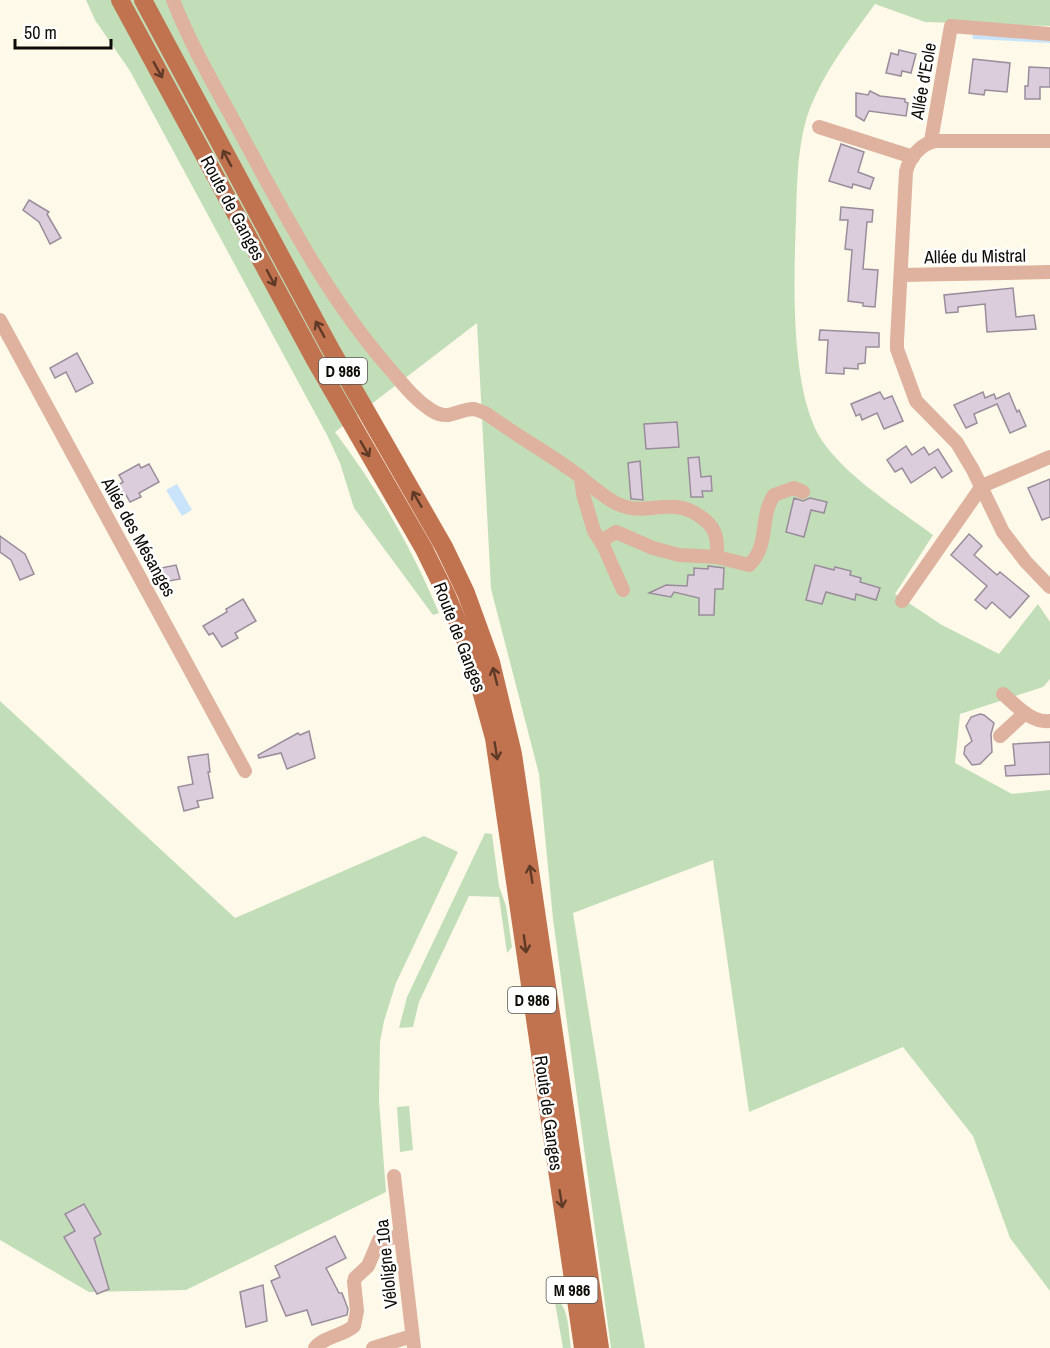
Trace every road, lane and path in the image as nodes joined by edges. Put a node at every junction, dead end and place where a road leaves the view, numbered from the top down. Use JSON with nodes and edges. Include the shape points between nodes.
{"nodes":[{"id":1,"x":120,"y":0,"type":"edge"},
{"id":2,"x":143,"y":0,"type":"edge"},
{"id":3,"x":173,"y":0,"type":"edge"},
{"id":4,"x":1050,"y":34,"type":"edge"},
{"id":5,"x":819,"y":127,"type":"dead end"},
{"id":6,"x":931,"y":141,"type":"junction"},
{"id":7,"x":1050,"y":141,"type":"edge"},
{"id":8,"x":913,"y":157,"type":"junction"},
{"id":9,"x":1050,"y":272,"type":"edge"},
{"id":10,"x":901,"y":275,"type":"junction"},
{"id":11,"x":0,"y":320,"type":"edge"},
{"id":12,"x":1050,"y":457,"type":"edge"},
{"id":13,"x":581,"y":477,"type":"junction"},
{"id":14,"x":981,"y":486,"type":"junction"},
{"id":15,"x":803,"y":492,"type":"dead end"},
{"id":16,"x":601,"y":541,"type":"junction"},
{"id":17,"x":717,"y":557,"type":"junction"},
{"id":18,"x":1050,"y":587,"type":"edge"},
{"id":19,"x":623,"y":591,"type":"dead end"},
{"id":20,"x":902,"y":601,"type":"dead end"},
{"id":21,"x":1002,"y":694,"type":"dead end"},
{"id":22,"x":1025,"y":713,"type":"junction"},
{"id":23,"x":1050,"y":721,"type":"edge"},
{"id":24,"x":1000,"y":736,"type":"dead end"},
{"id":25,"x":245,"y":771,"type":"dead end"},
{"id":26,"x":394,"y":1176,"type":"dead end"},
{"id":27,"x":401,"y":1236,"type":"junction"},
{"id":28,"x":413,"y":1342,"type":"edge"},
{"id":29,"x":315,"y":1348,"type":"edge"},
{"id":30,"x":373,"y":1348,"type":"edge"},
{"id":31,"x":580,"y":1348,"type":"edge"},
{"id":32,"x":600,"y":1348,"type":"edge"}],
"edges":[{"from":1,"to":31,"type":"main road","name":"Route de Ganges","number":"D 986","one_way":true,"via":[[315,360],[424,549],[471,654],[494,738]]},
{"from":32,"to":2,"type":"main road","name":"Route de Ganges","number":"D 986","one_way":true,"via":[[513,754],[491,662],[444,547],[330,348]]},
{"from":3,"to":13,"type":"street","via":[[198,54],[316,268],[411,394],[439,414],[478,410]]},
{"from":4,"to":6,"type":"street","name":"Allée d'Eole","via":[[951,26]]},
{"from":5,"to":8,"type":"street"},
{"from":6,"to":7,"type":"street"},
{"from":6,"to":8,"type":"street"},
{"from":8,"to":10,"type":"street","via":[[906,172]]},
{"from":9,"to":10,"type":"street","name":"Allée du Mistral"},
{"from":10,"to":14,"type":"street","via":[[897,349],[910,386],[916,401],[957,442]]},
{"from":11,"to":25,"type":"street","name":"Allée des Mésanges"},
{"from":12,"to":14,"type":"street"},
{"from":13,"to":16,"type":"street","via":[[594,531]]},
{"from":13,"to":17,"type":"street","via":[[622,506],[636,509],[665,505],[692,510],[711,524],[716,533]]},
{"from":14,"to":18,"type":"street","via":[[1002,532]]},
{"from":14,"to":20,"type":"street"},
{"from":15,"to":17,"type":"street","via":[[794,488],[774,495],[759,556],[749,565]]},
{"from":16,"to":17,"type":"street","via":[[616,532],[679,555]]},
{"from":16,"to":19,"type":"street"},
{"from":21,"to":22,"type":"street"},
{"from":22,"to":23,"type":"street","via":[[1041,722]]},
{"from":22,"to":24,"type":"street"},
{"from":26,"to":27,"type":"street","name":"Véloligne 10a"},
{"from":27,"to":28,"type":"street","name":"Véloligne 10a"},
{"from":27,"to":29,"type":"street","via":[[379,1240],[369,1266],[355,1278],[354,1326]]},
{"from":28,"to":30,"type":"street"}]}
